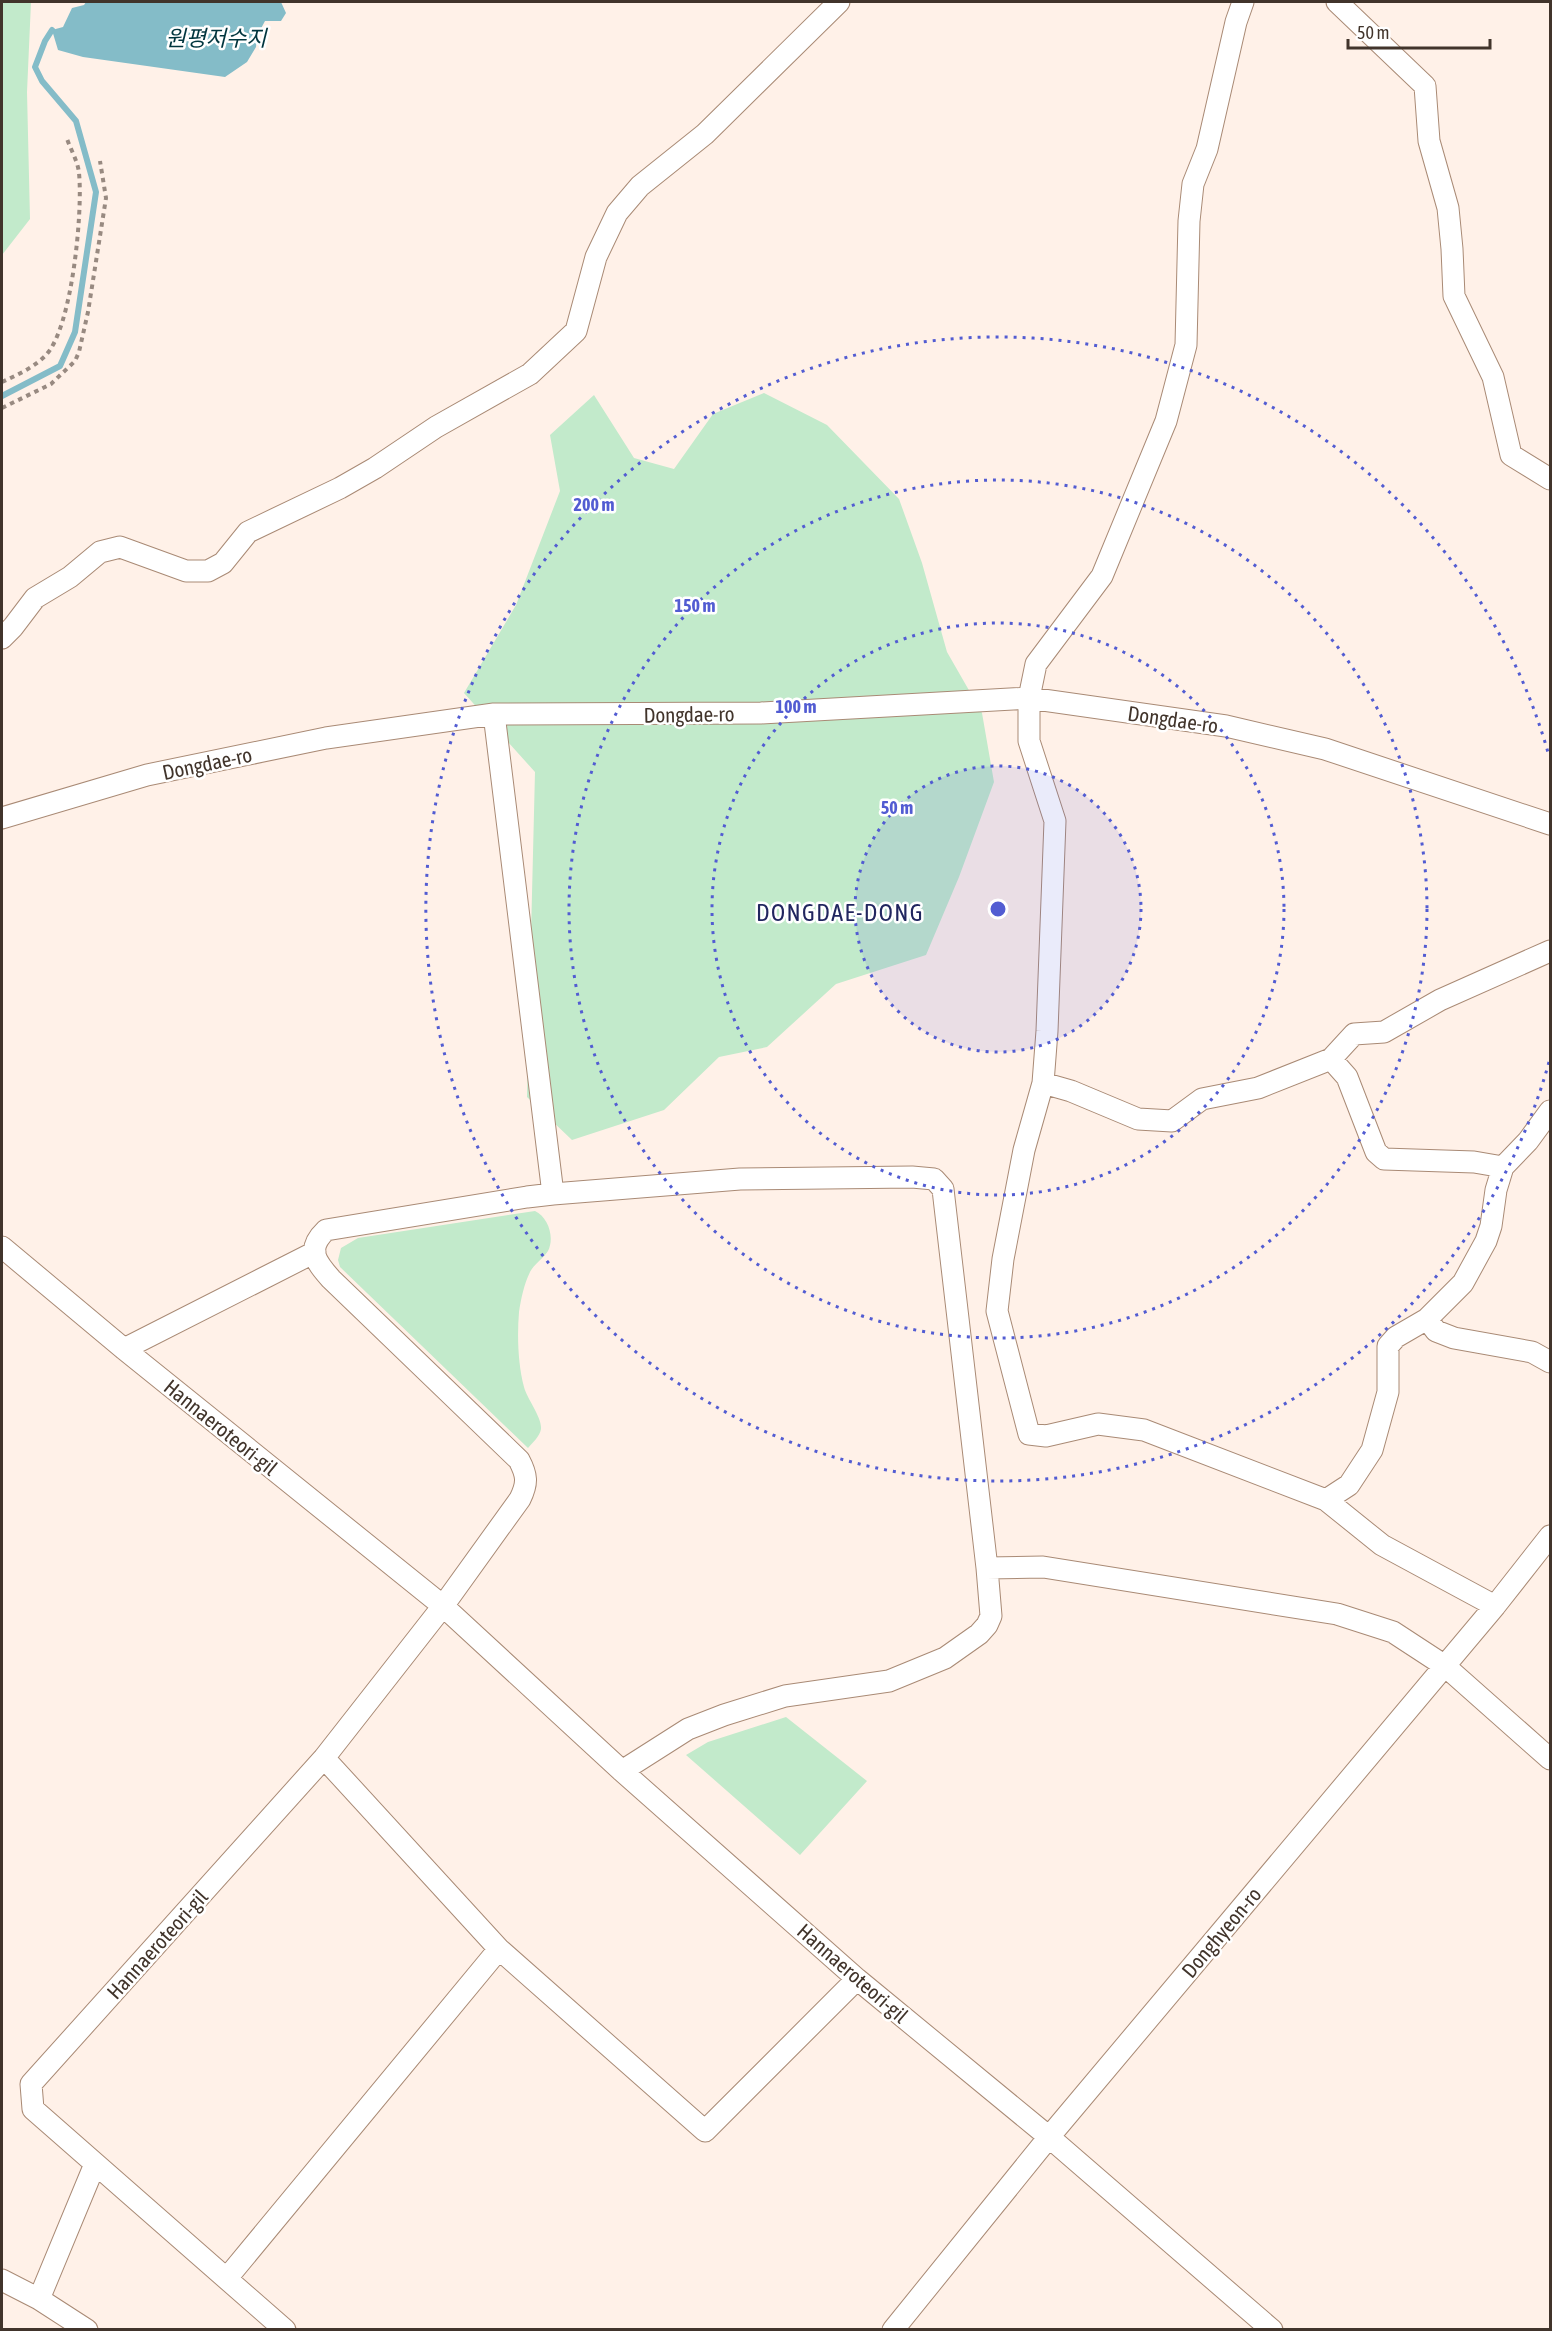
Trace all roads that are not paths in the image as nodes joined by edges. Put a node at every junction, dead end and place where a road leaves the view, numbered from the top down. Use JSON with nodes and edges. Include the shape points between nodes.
{"nodes":[{"id":1,"x":839,"y":2,"type":"edge"},
{"id":2,"x":1243,"y":2,"type":"edge"},
{"id":3,"x":1337,"y":2,"type":"edge"},
{"id":4,"x":1551,"y":479,"type":"edge"},
{"id":5,"x":2,"y":638,"type":"edge"},
{"id":6,"x":1029,"y":698,"type":"junction"},
{"id":7,"x":494,"y":714,"type":"junction"},
{"id":8,"x":2,"y":818,"type":"edge"},
{"id":9,"x":1551,"y":824,"type":"edge"},
{"id":10,"x":1551,"y":951,"type":"edge"},
{"id":11,"x":1331,"y":1059,"type":"junction"},
{"id":12,"x":1043,"y":1083,"type":"junction"},
{"id":13,"x":1551,"y":1111,"type":"edge"},
{"id":14,"x":1503,"y":1167,"type":"junction"},
{"id":15,"x":553,"y":1194,"type":"junction"},
{"id":16,"x":2,"y":1246,"type":"edge"},
{"id":17,"x":315,"y":1252,"type":"junction"},
{"id":18,"x":1427,"y":1319,"type":"junction"},
{"id":19,"x":124,"y":1348,"type":"junction"},
{"id":20,"x":1551,"y":1362,"type":"edge"},
{"id":21,"x":1326,"y":1500,"type":"junction"},
{"id":22,"x":1551,"y":1536,"type":"edge"},
{"id":23,"x":987,"y":1568,"type":"junction"},
{"id":24,"x":443,"y":1606,"type":"junction"},
{"id":25,"x":1495,"y":1606,"type":"junction"},
{"id":26,"x":1445,"y":1666,"type":"junction"},
{"id":27,"x":324,"y":1758,"type":"junction"},
{"id":28,"x":1551,"y":1759,"type":"edge"},
{"id":29,"x":622,"y":1770,"type":"junction"},
{"id":30,"x":499,"y":1949,"type":"junction"},
{"id":31,"x":857,"y":1979,"type":"junction"},
{"id":32,"x":1049,"y":2137,"type":"junction"},
{"id":33,"x":95,"y":2164,"type":"junction"},
{"id":34,"x":226,"y":2278,"type":"junction"},
{"id":35,"x":2,"y":2280,"type":"edge"},
{"id":36,"x":39,"y":2299,"type":"junction"},
{"id":37,"x":87,"y":2330,"type":"edge"},
{"id":38,"x":285,"y":2330,"type":"edge"},
{"id":39,"x":893,"y":2330,"type":"edge"},
{"id":40,"x":1272,"y":2330,"type":"edge"}],
"edges":[{"from":1,"to":5,"type":"street","via":[[705,134],[640,186],[617,213],[596,258],[576,331],[530,374],[340,488],[248,532],[223,563],[208,571],[186,571],[120,546],[100,552],[70,577],[35,598]]},
{"from":2,"to":6,"type":"street","via":[[1207,149],[1193,184],[1186,345],[1166,421],[1102,576],[1036,664]]},
{"from":3,"to":4,"type":"street","via":[[1425,86],[1429,141],[1448,208],[1454,296],[1493,376],[1511,455]]},
{"from":6,"to":7,"type":"street","name":"Dongdae-ro","via":[[761,713]]},
{"from":6,"to":9,"type":"street","name":"Dongdae-ro","via":[[1226,726],[1326,749]]},
{"from":6,"to":12,"type":"street","via":[[1029,741],[1055,821]]},
{"from":7,"to":8,"type":"street","name":"Dongdae-ro","via":[[326,738],[147,775]]},
{"from":7,"to":15,"type":"street"},
{"from":10,"to":11,"type":"street","via":[[1440,1000],[1384,1032],[1354,1034]]},
{"from":11,"to":12,"type":"street","via":[[1258,1088],[1202,1099],[1172,1120],[1138,1119],[1071,1090]]},
{"from":11,"to":14,"type":"street","via":[[1347,1077],[1376,1152],[1384,1159],[1474,1162]]},
{"from":12,"to":21,"type":"street","via":[[1022,1161],[997,1311],[1029,1434],[1046,1436],[1098,1424],[1144,1430]]},
{"from":13,"to":14,"type":"street"},
{"from":14,"to":18,"type":"street","via":[[1486,1241],[1463,1283]]},
{"from":15,"to":17,"type":"street","via":[[326,1230],[318,1238]]},
{"from":15,"to":23,"type":"street","via":[[740,1179],[934,1179],[943,1189]]},
{"from":16,"to":19,"type":"street","name":"Hannaeroteori-gil"},
{"from":17,"to":19,"type":"street"},
{"from":17,"to":24,"type":"street","via":[[318,1264],[331,1279],[519,1460],[526,1474],[526,1487],[520,1499]]},
{"from":18,"to":20,"type":"street","via":[[1436,1331],[1454,1338],[1532,1352]]},
{"from":18,"to":21,"type":"street","via":[[1388,1346],[1388,1392],[1372,1450],[1349,1485]]},
{"from":19,"to":24,"type":"street","name":"Hannaeroteori-gil"},
{"from":21,"to":25,"type":"street","via":[[1382,1545]]},
{"from":22,"to":25,"type":"street","name":"Donghyeon-ro"},
{"from":23,"to":26,"type":"street","via":[[1043,1567],[1337,1614],[1393,1632]]},
{"from":23,"to":29,"type":"street","via":[[991,1616],[987,1625],[945,1658],[889,1681],[785,1696],[734,1711],[688,1729]]},
{"from":24,"to":27,"type":"street","name":"Hannaeroteori-gil"},
{"from":24,"to":29,"type":"street","name":"Hannaeroteori-gil"},
{"from":25,"to":26,"type":"street","name":"Donghyeon-ro"},
{"from":26,"to":28,"type":"street"},
{"from":26,"to":32,"type":"street","name":"Donghyeon-ro"},
{"from":27,"to":30,"type":"street"},
{"from":27,"to":33,"type":"street","name":"Hannaeroteori-gil","via":[[31,2084],[33,2109]]},
{"from":29,"to":31,"type":"street","name":"Hannaeroteori-gil"},
{"from":30,"to":31,"type":"street","via":[[705,2131]]},
{"from":30,"to":34,"type":"street"},
{"from":31,"to":32,"type":"street","name":"Hannaeroteori-gil"},
{"from":32,"to":39,"type":"street","name":"Donghyeon-ro"},
{"from":32,"to":40,"type":"street","name":"Hannaeroteori-gil"},
{"from":33,"to":34,"type":"street","name":"Hannaeroteori-gil"},
{"from":33,"to":36,"type":"street"},
{"from":34,"to":38,"type":"street","name":"Hannaeroteori-gil"},
{"from":35,"to":36,"type":"street"},
{"from":36,"to":37,"type":"street"}]}
